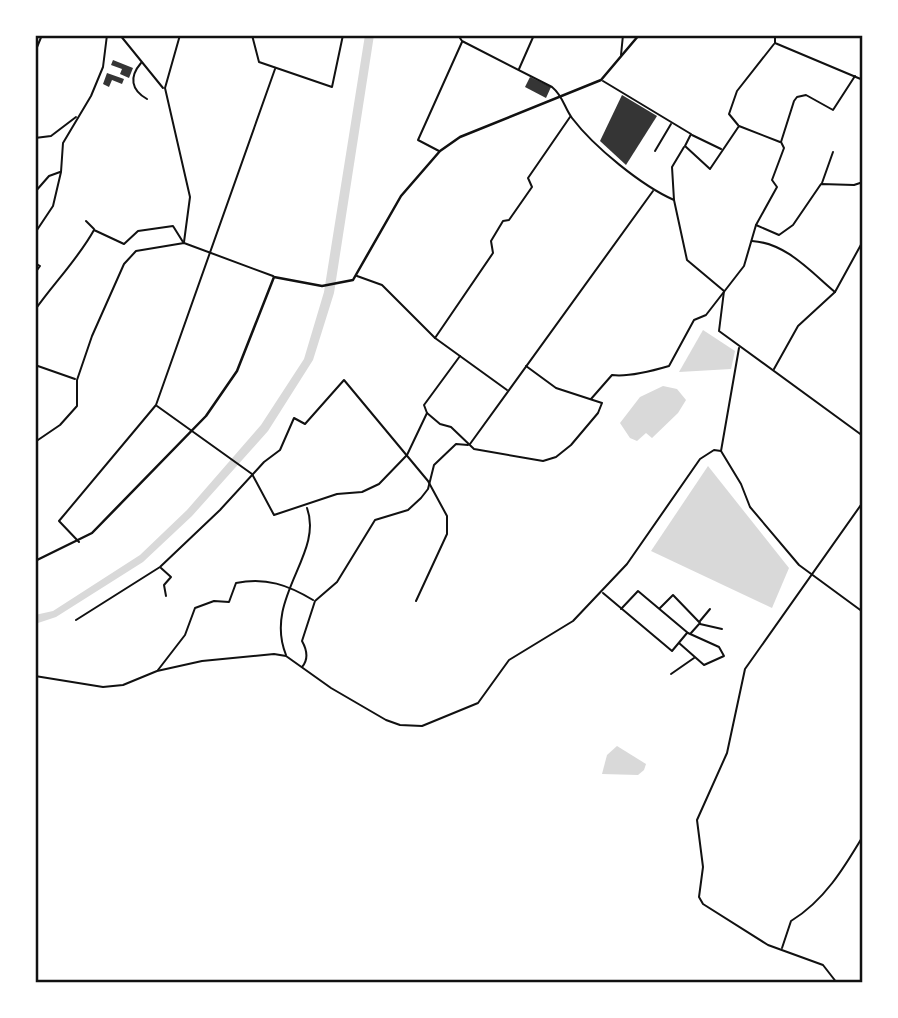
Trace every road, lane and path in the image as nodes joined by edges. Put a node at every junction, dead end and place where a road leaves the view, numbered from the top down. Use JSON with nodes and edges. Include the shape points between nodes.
{"nodes":[{"id":1,"x":42,"y":35,"type":"edge"},
{"id":2,"x":107,"y":35,"type":"edge"},
{"id":3,"x":120,"y":35,"type":"edge"},
{"id":4,"x":180,"y":35,"type":"edge"},
{"id":5,"x":252,"y":35,"type":"edge"},
{"id":6,"x":343,"y":35,"type":"edge"},
{"id":7,"x":458,"y":35,"type":"edge"},
{"id":8,"x":534,"y":35,"type":"edge"},
{"id":9,"x":623,"y":35,"type":"edge"},
{"id":10,"x":639,"y":35,"type":"edge"},
{"id":11,"x":775,"y":35,"type":"edge"},
{"id":12,"x":463,"y":41,"type":"junction"},
{"id":13,"x":775,"y":43,"type":"junction"},
{"id":14,"x":35,"y":52,"type":"edge"},
{"id":15,"x":621,"y":55,"type":"junction"},
{"id":16,"x":142,"y":63,"type":"junction"},
{"id":17,"x":275,"y":69,"type":"junction"},
{"id":18,"x":519,"y":69,"type":"junction"},
{"id":19,"x":855,"y":76,"type":"junction"},
{"id":20,"x":601,"y":80,"type":"junction"},
{"id":21,"x":863,"y":80,"type":"edge"},
{"id":22,"x":165,"y":88,"type":"junction"},
{"id":23,"x":562,"y":95,"type":"junction"},
{"id":24,"x":147,"y":99,"type":"dead end"},
{"id":25,"x":82,"y":111,"type":"junction"},
{"id":26,"x":570,"y":116,"type":"junction"},
{"id":27,"x":672,"y":123,"type":"junction"},
{"id":28,"x":739,"y":126,"type":"junction"},
{"id":29,"x":691,"y":134,"type":"junction"},
{"id":30,"x":35,"y":138,"type":"edge"},
{"id":31,"x":781,"y":142,"type":"junction"},
{"id":32,"x":685,"y":146,"type":"junction"},
{"id":33,"x":723,"y":150,"type":"junction"},
{"id":34,"x":440,"y":151,"type":"junction"},
{"id":35,"x":655,"y":151,"type":"dead end"},
{"id":36,"x":833,"y":152,"type":"dead end"},
{"id":37,"x":61,"y":172,"type":"junction"},
{"id":38,"x":863,"y":182,"type":"edge"},
{"id":39,"x":821,"y":184,"type":"junction"},
{"id":40,"x":653,"y":191,"type":"junction"},
{"id":41,"x":35,"y":192,"type":"edge"},
{"id":42,"x":674,"y":201,"type":"junction"},
{"id":43,"x":86,"y":221,"type":"dead end"},
{"id":44,"x":756,"y":225,"type":"junction"},
{"id":45,"x":94,"y":230,"type":"junction"},
{"id":46,"x":35,"y":233,"type":"edge"},
{"id":47,"x":751,"y":241,"type":"junction"},
{"id":48,"x":863,"y":241,"type":"edge"},
{"id":49,"x":184,"y":243,"type":"junction"},
{"id":50,"x":212,"y":252,"type":"junction"},
{"id":51,"x":35,"y":262,"type":"edge"},
{"id":52,"x":35,"y":273,"type":"edge"},
{"id":53,"x":358,"y":276,"type":"junction"},
{"id":54,"x":274,"y":277,"type":"junction"},
{"id":55,"x":724,"y":291,"type":"junction"},
{"id":56,"x":835,"y":292,"type":"junction"},
{"id":57,"x":35,"y":310,"type":"edge"},
{"id":58,"x":435,"y":338,"type":"junction"},
{"id":59,"x":739,"y":346,"type":"junction"},
{"id":60,"x":460,"y":356,"type":"junction"},
{"id":61,"x":35,"y":365,"type":"edge"},
{"id":62,"x":526,"y":366,"type":"junction"},
{"id":63,"x":774,"y":370,"type":"junction"},
{"id":64,"x":76,"y":380,"type":"junction"},
{"id":65,"x":508,"y":391,"type":"junction"},
{"id":66,"x":591,"y":399,"type":"junction"},
{"id":67,"x":156,"y":405,"type":"junction"},
{"id":68,"x":427,"y":414,"type":"junction"},
{"id":69,"x":193,"y":431,"type":"junction"},
{"id":70,"x":863,"y":436,"type":"edge"},
{"id":71,"x":35,"y":442,"type":"edge"},
{"id":72,"x":469,"y":445,"type":"junction"},
{"id":73,"x":721,"y":451,"type":"junction"},
{"id":74,"x":407,"y":455,"type":"junction"},
{"id":75,"x":252,"y":474,"type":"junction"},
{"id":76,"x":428,"y":481,"type":"junction"},
{"id":77,"x":863,"y":502,"type":"edge"},
{"id":78,"x":306,"y":507,"type":"junction"},
{"id":79,"x":79,"y":542,"type":"junction"},
{"id":80,"x":35,"y":561,"type":"edge"},
{"id":81,"x":160,"y":568,"type":"junction"},
{"id":82,"x":810,"y":573,"type":"junction"},
{"id":83,"x":289,"y":585,"type":"junction"},
{"id":84,"x":602,"y":593,"type":"junction"},
{"id":85,"x":166,"y":596,"type":"dead end"},
{"id":86,"x":315,"y":601,"type":"junction"},
{"id":87,"x":416,"y":601,"type":"dead end"},
{"id":88,"x":621,"y":609,"type":"junction"},
{"id":89,"x":659,"y":609,"type":"junction"},
{"id":90,"x":710,"y":610,"type":"dead end"},
{"id":91,"x":863,"y":612,"type":"edge"},
{"id":92,"x":76,"y":620,"type":"dead end"},
{"id":93,"x":699,"y":623,"type":"junction"},
{"id":94,"x":722,"y":629,"type":"dead end"},
{"id":95,"x":689,"y":633,"type":"junction"},
{"id":96,"x":679,"y":643,"type":"junction"},
{"id":97,"x":286,"y":656,"type":"junction"},
{"id":98,"x":694,"y":657,"type":"junction"},
{"id":99,"x":302,"y":667,"type":"junction"},
{"id":100,"x":157,"y":671,"type":"junction"},
{"id":101,"x":671,"y":674,"type":"dead end"},
{"id":102,"x":35,"y":676,"type":"edge"},
{"id":103,"x":863,"y":836,"type":"edge"},
{"id":104,"x":782,"y":949,"type":"junction"},
{"id":105,"x":837,"y":983,"type":"edge"}],
"edges":[{"from":1,"to":14,"type":"street"},
{"from":2,"to":25,"type":"street","via":[[103,67]]},
{"from":3,"to":16,"type":"street"},
{"from":4,"to":22,"type":"street"},
{"from":5,"to":17,"type":"street","via":[[259,62]]},
{"from":6,"to":17,"type":"street","via":[[332,87]]},
{"from":7,"to":12,"type":"street"},
{"from":8,"to":18,"type":"street"},
{"from":9,"to":15,"type":"street"},
{"from":10,"to":15,"type":"main road"},
{"from":11,"to":13,"type":"street"},
{"from":12,"to":18,"type":"street"},
{"from":12,"to":34,"type":"street","via":[[418,140]]},
{"from":13,"to":19,"type":"street"},
{"from":13,"to":28,"type":"street","via":[[734,96],[729,114]]},
{"from":15,"to":20,"type":"main road"},
{"from":16,"to":22,"type":"street"},
{"from":16,"to":24,"type":"street","via":[[133,82]]},
{"from":17,"to":50,"type":"street"},
{"from":18,"to":23,"type":"street"},
{"from":19,"to":21,"type":"street"},
{"from":19,"to":31,"type":"street","via":[[833,110],[806,95],[797,97]]},
{"from":20,"to":23,"type":"main road"},
{"from":20,"to":27,"type":"street"},
{"from":22,"to":49,"type":"street","via":[[190,197]]},
{"from":23,"to":26,"type":"street"},
{"from":23,"to":34,"type":"main road","via":[[460,137]]},
{"from":25,"to":30,"type":"street","via":[[51,136]]},
{"from":25,"to":37,"type":"street","via":[[64,143]]},
{"from":26,"to":40,"type":"street"},
{"from":26,"to":58,"type":"street","via":[[528,178],[532,187],[491,242],[493,253]]},
{"from":27,"to":29,"type":"street"},
{"from":27,"to":35,"type":"street"},
{"from":28,"to":31,"type":"street"},
{"from":28,"to":33,"type":"street"},
{"from":29,"to":32,"type":"street"},
{"from":29,"to":33,"type":"street"},
{"from":31,"to":44,"type":"street","via":[[784,148],[772,180],[778,187]]},
{"from":32,"to":33,"type":"street","via":[[710,169]]},
{"from":32,"to":42,"type":"street","via":[[672,167]]},
{"from":34,"to":53,"type":"main road","via":[[392,209]]},
{"from":36,"to":39,"type":"street"},
{"from":37,"to":41,"type":"street","via":[[49,176]]},
{"from":37,"to":46,"type":"street","via":[[53,206]]},
{"from":38,"to":39,"type":"street"},
{"from":39,"to":44,"type":"street","via":[[793,225],[779,235]]},
{"from":40,"to":42,"type":"street"},
{"from":40,"to":62,"type":"street"},
{"from":42,"to":55,"type":"street","via":[[687,260]]},
{"from":43,"to":45,"type":"street"},
{"from":44,"to":47,"type":"street"},
{"from":45,"to":49,"type":"street","via":[[124,244],[138,231],[173,226]]},
{"from":45,"to":57,"type":"street"},
{"from":47,"to":55,"type":"street","via":[[744,266]]},
{"from":47,"to":56,"type":"street","via":[[781,247]]},
{"from":48,"to":56,"type":"street"},
{"from":49,"to":50,"type":"street"},
{"from":49,"to":64,"type":"street","via":[[136,251],[124,264]]},
{"from":50,"to":54,"type":"street"},
{"from":50,"to":67,"type":"street"},
{"from":51,"to":52,"type":"street","via":[[40,266]]},
{"from":53,"to":54,"type":"main road","via":[[322,286]]},
{"from":53,"to":58,"type":"street","via":[[382,285]]},
{"from":54,"to":69,"type":"main road","via":[[237,371]]},
{"from":55,"to":59,"type":"street","via":[[719,331]]},
{"from":55,"to":66,"type":"street","via":[[706,315],[694,320],[668,366],[624,377],[612,374]]},
{"from":56,"to":63,"type":"street","via":[[798,326]]},
{"from":58,"to":60,"type":"street"},
{"from":59,"to":63,"type":"street"},
{"from":59,"to":73,"type":"street"},
{"from":60,"to":65,"type":"street"},
{"from":60,"to":68,"type":"street","via":[[424,405]]},
{"from":61,"to":64,"type":"street"},
{"from":62,"to":65,"type":"street"},
{"from":62,"to":66,"type":"street","via":[[556,388]]},
{"from":63,"to":70,"type":"street"},
{"from":64,"to":71,"type":"street","via":[[77,406]]},
{"from":65,"to":72,"type":"street"},
{"from":66,"to":72,"type":"street","via":[[602,403],[601,408],[556,457],[543,461]]},
{"from":67,"to":69,"type":"street"},
{"from":67,"to":79,"type":"street","via":[[59,521]]},
{"from":68,"to":72,"type":"street","via":[[451,427]]},
{"from":68,"to":74,"type":"street"},
{"from":69,"to":75,"type":"street"},
{"from":69,"to":79,"type":"main road"},
{"from":72,"to":76,"type":"street","via":[[456,444],[441,457]]},
{"from":73,"to":82,"type":"street","via":[[750,507]]},
{"from":73,"to":84,"type":"street","via":[[700,459]]},
{"from":74,"to":75,"type":"street","via":[[344,380],[305,424],[294,418],[280,450]]},
{"from":74,"to":76,"type":"street"},
{"from":74,"to":78,"type":"street","via":[[379,484]]},
{"from":75,"to":78,"type":"street","via":[[274,515]]},
{"from":75,"to":81,"type":"street"},
{"from":76,"to":86,"type":"street","via":[[428,489],[408,510],[375,520],[337,582]]},
{"from":76,"to":87,"type":"street","via":[[441,501],[447,534]]},
{"from":77,"to":82,"type":"street"},
{"from":78,"to":83,"type":"street","via":[[312,533]]},
{"from":79,"to":80,"type":"main road"},
{"from":81,"to":85,"type":"street","via":[[171,577],[164,585]]},
{"from":81,"to":92,"type":"street"},
{"from":82,"to":91,"type":"street"},
{"from":82,"to":104,"type":"street","via":[[745,668],[727,753],[697,820],[703,867],[700,900],[763,942]]},
{"from":83,"to":86,"type":"street"},
{"from":83,"to":97,"type":"street","via":[[280,632]]},
{"from":83,"to":100,"type":"street","via":[[236,583],[229,602],[200,604],[185,635]]},
{"from":84,"to":88,"type":"street"},
{"from":84,"to":99,"type":"street","via":[[573,621],[509,660],[478,703],[422,726],[386,720]]},
{"from":86,"to":99,"type":"street","via":[[302,641],[307,649]]},
{"from":88,"to":89,"type":"street","via":[[639,591]]},
{"from":88,"to":96,"type":"street","via":[[672,651]]},
{"from":89,"to":93,"type":"street","via":[[673,595]]},
{"from":89,"to":95,"type":"street"},
{"from":90,"to":93,"type":"street"},
{"from":93,"to":94,"type":"street"},
{"from":93,"to":95,"type":"street"},
{"from":95,"to":96,"type":"street"},
{"from":95,"to":98,"type":"street","via":[[719,647],[724,656],[704,665]]},
{"from":96,"to":98,"type":"street"},
{"from":97,"to":99,"type":"street"},
{"from":97,"to":100,"type":"street","via":[[202,661]]},
{"from":98,"to":101,"type":"street"},
{"from":100,"to":102,"type":"street","via":[[144,679],[103,687]]},
{"from":103,"to":104,"type":"street","via":[[831,887],[791,920]]},
{"from":104,"to":105,"type":"street","via":[[824,965]]}]}
